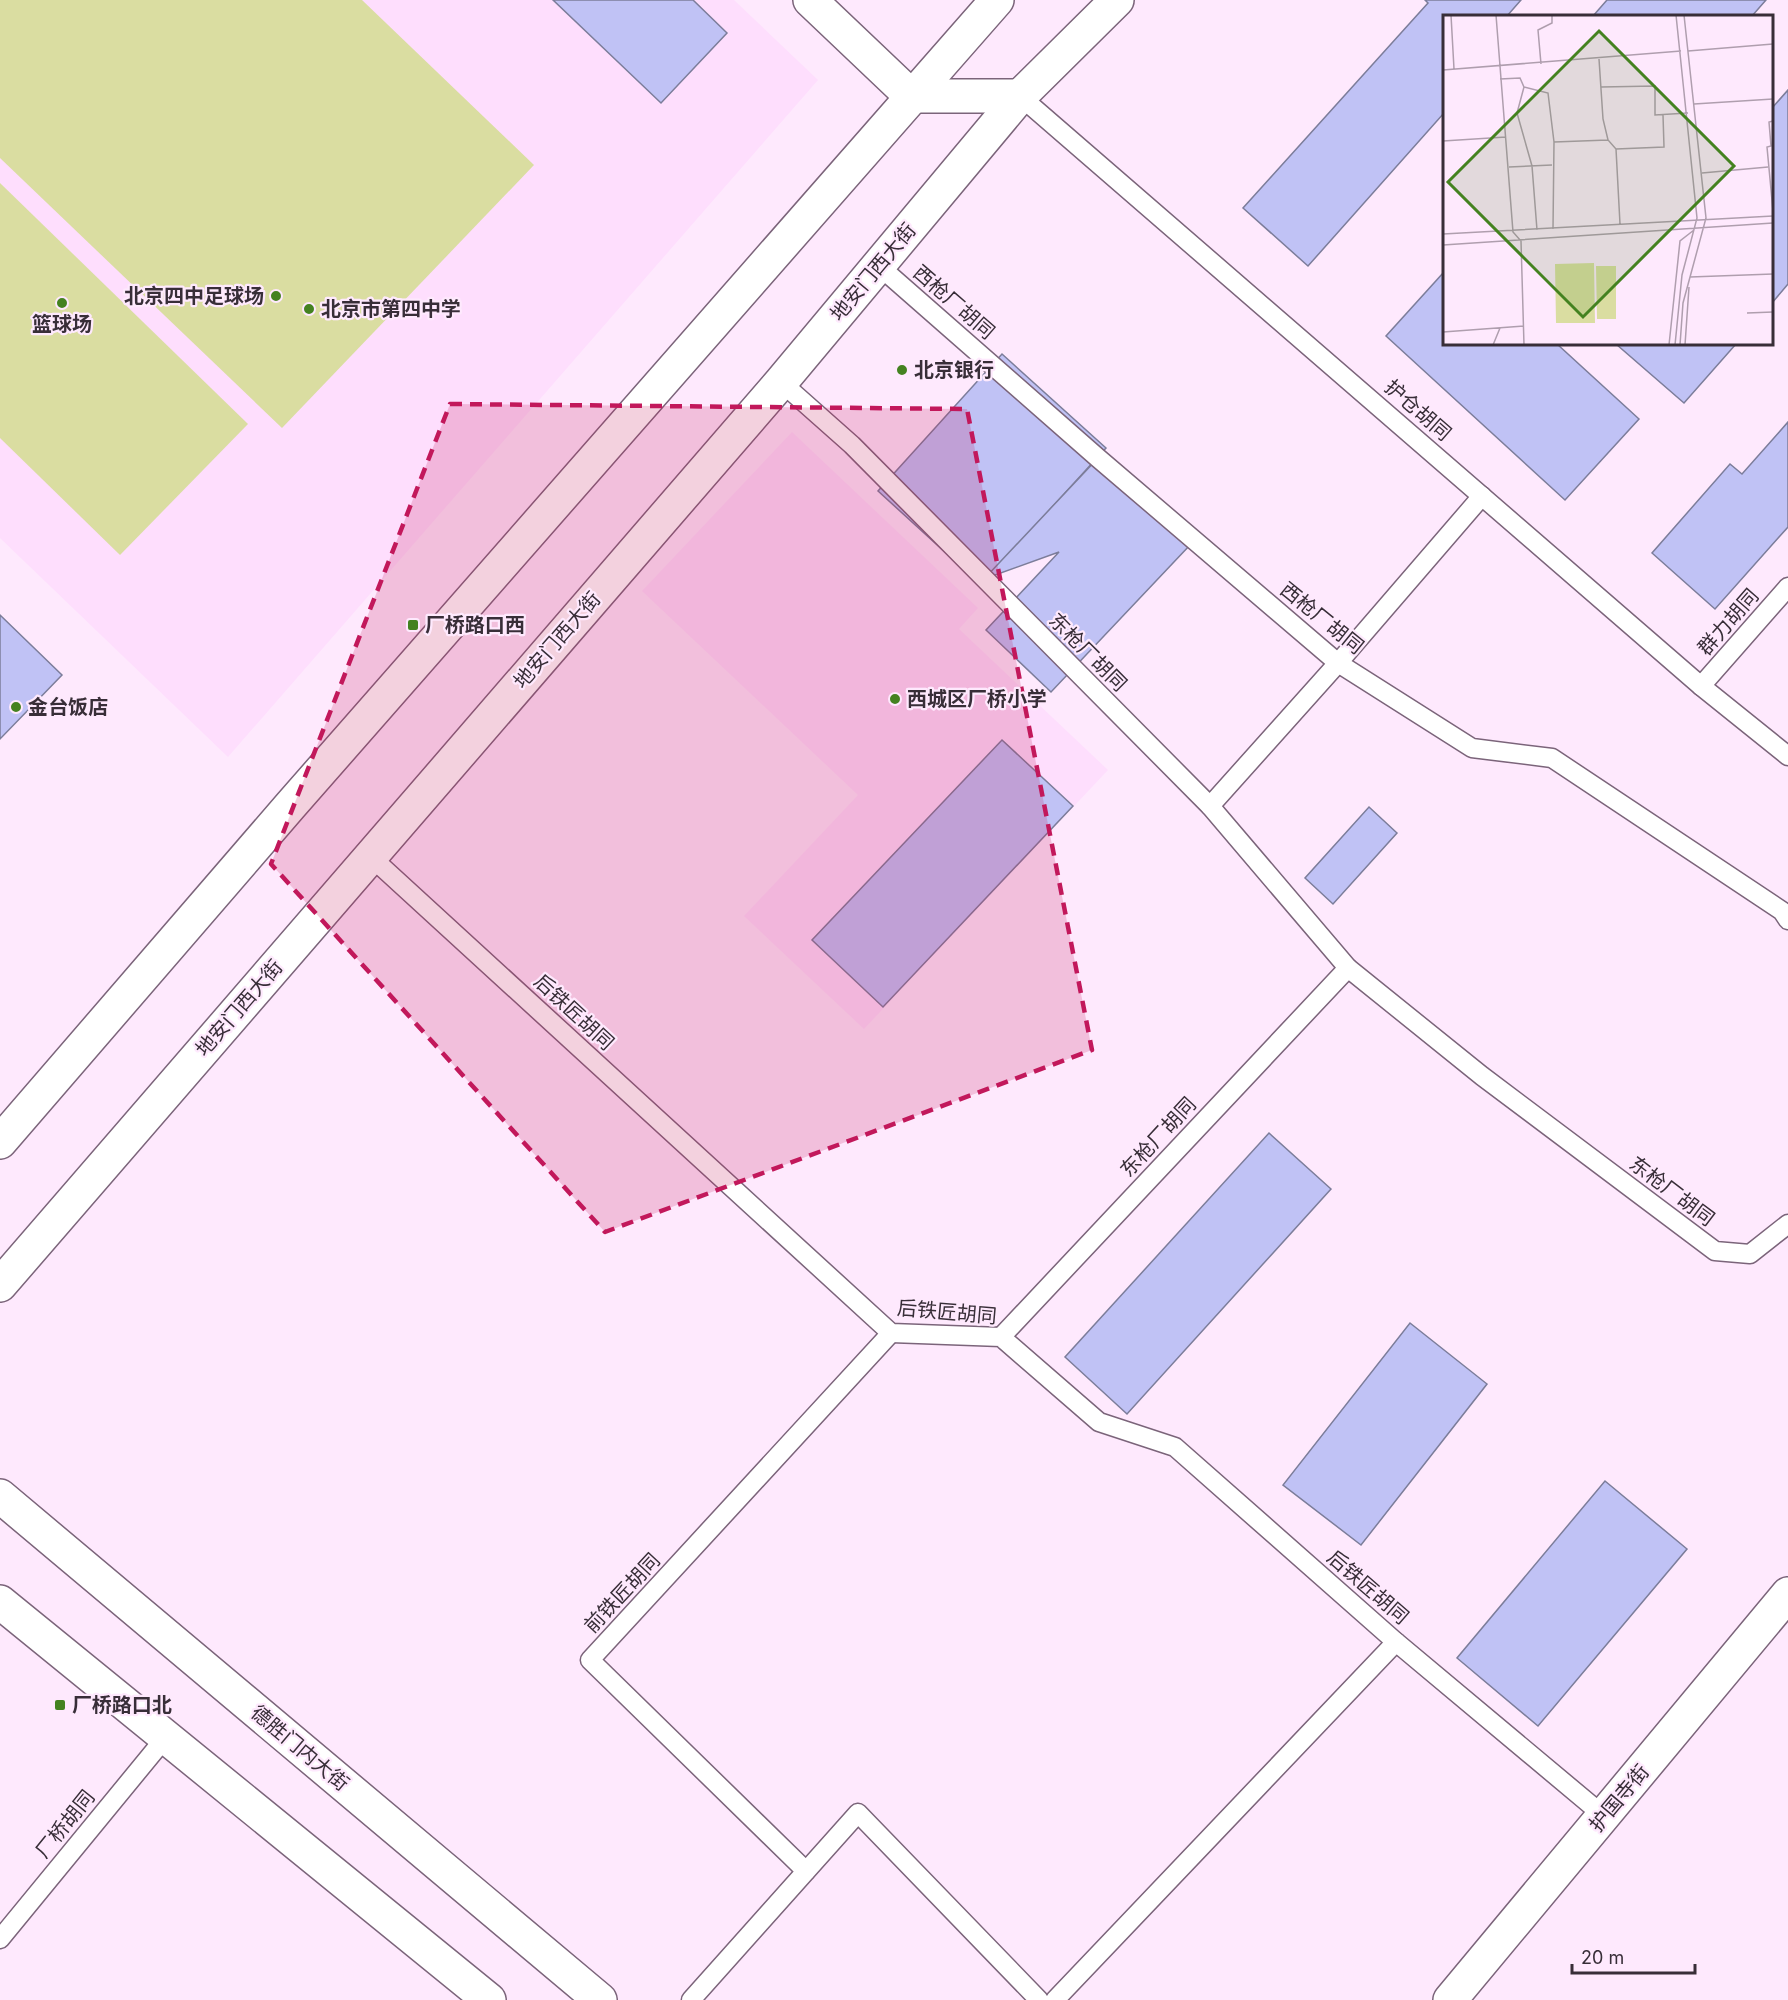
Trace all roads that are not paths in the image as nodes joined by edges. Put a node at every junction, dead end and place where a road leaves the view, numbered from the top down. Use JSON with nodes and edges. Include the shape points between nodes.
{"nodes":[{"id":1,"x":810,"y":0,"type":"edge"},
{"id":2,"x":997,"y":0,"type":"edge"},
{"id":3,"x":1118,"y":0,"type":"edge"},
{"id":4,"x":911,"y":96,"type":"junction"},
{"id":5,"x":1020,"y":96,"type":"junction"},
{"id":6,"x":879,"y":265,"type":"junction"},
{"id":7,"x":781,"y":382,"type":"junction"},
{"id":8,"x":1482,"y":496,"type":"junction"},
{"id":9,"x":1788,"y":587,"type":"edge"},
{"id":10,"x":1338,"y":663,"type":"junction"},
{"id":11,"x":1701,"y":686,"type":"junction"},
{"id":12,"x":1788,"y":756,"type":"edge"},
{"id":13,"x":1210,"y":806,"type":"junction"},
{"id":14,"x":370,"y":856,"type":"junction"},
{"id":15,"x":1788,"y":920,"type":"edge"},
{"id":16,"x":1348,"y":969,"type":"junction"},
{"id":17,"x":0,"y":1142,"type":"edge"},
{"id":18,"x":1788,"y":1224,"type":"edge"},
{"id":19,"x":0,"y":1285,"type":"edge"},
{"id":20,"x":891,"y":1333,"type":"junction"},
{"id":21,"x":1001,"y":1337,"type":"junction"},
{"id":22,"x":0,"y":1496,"type":"edge"},
{"id":23,"x":1788,"y":1594,"type":"edge"},
{"id":24,"x":0,"y":1602,"type":"edge"},
{"id":25,"x":1396,"y":1642,"type":"junction"},
{"id":26,"x":165,"y":1738,"type":"junction"},
{"id":27,"x":1604,"y":1816,"type":"junction"},
{"id":28,"x":806,"y":1870,"type":"junction"},
{"id":29,"x":0,"y":1939,"type":"edge"},
{"id":30,"x":489,"y":2000,"type":"edge"},
{"id":31,"x":600,"y":2000,"type":"edge"},
{"id":32,"x":691,"y":2000,"type":"edge"},
{"id":33,"x":1039,"y":2000,"type":"edge"},
{"id":34,"x":1055,"y":2000,"type":"edge"},
{"id":35,"x":1450,"y":2000,"type":"edge"}],
"edges":[{"from":1,"to":4,"type":"main road"},
{"from":2,"to":4,"type":"main road"},
{"from":3,"to":5,"type":"main road","name":"地安门西大街"},
{"from":4,"to":5,"type":"main road"},
{"from":4,"to":17,"type":"main road"},
{"from":5,"to":6,"type":"main road","name":"地安门西大街"},
{"from":5,"to":8,"type":"lane","name":"护仓胡同"},
{"from":6,"to":7,"type":"main road","name":"地安门西大街"},
{"from":6,"to":10,"type":"lane","name":"西枪厂胡同"},
{"from":7,"to":13,"type":"lane","name":"东枪厂胡同","via":[[852,446]]},
{"from":7,"to":14,"type":"main road","name":"地安门西大街"},
{"from":8,"to":10,"type":"lane"},
{"from":8,"to":11,"type":"lane","name":"护仓胡同"},
{"from":9,"to":11,"type":"lane","name":"群力胡同"},
{"from":10,"to":13,"type":"lane"},
{"from":10,"to":15,"type":"lane","name":"西枪厂胡同","via":[[1472,748],[1552,758],[1782,911]]},
{"from":11,"to":12,"type":"lane","name":"护仓胡同"},
{"from":13,"to":16,"type":"lane","name":"东枪厂胡同"},
{"from":14,"to":19,"type":"main road","name":"地安门西大街"},
{"from":14,"to":20,"type":"lane","name":"后铁匠胡同"},
{"from":16,"to":18,"type":"lane","name":"东枪厂胡同","via":[[1482,1076],[1715,1251],[1750,1254]]},
{"from":16,"to":21,"type":"lane","name":"东枪厂胡同"},
{"from":20,"to":21,"type":"lane","name":"后铁匠胡同"},
{"from":20,"to":28,"type":"lane","name":"前铁匠胡同","via":[[590,1660]]},
{"from":21,"to":25,"type":"lane","name":"后铁匠胡同","via":[[1099,1422],[1175,1447]]},
{"from":22,"to":31,"type":"main road","name":"德胜门内大街"},
{"from":23,"to":27,"type":"main road","name":"护国寺街"},
{"from":24,"to":26,"type":"main road"},
{"from":25,"to":27,"type":"lane","name":"后铁匠胡同"},
{"from":25,"to":34,"type":"lane"},
{"from":26,"to":29,"type":"lane","name":"厂桥胡同"},
{"from":26,"to":30,"type":"main road"},
{"from":27,"to":35,"type":"main road","name":"护国寺街"},
{"from":28,"to":32,"type":"lane"},
{"from":28,"to":33,"type":"lane","via":[[858,1814]]}]}
